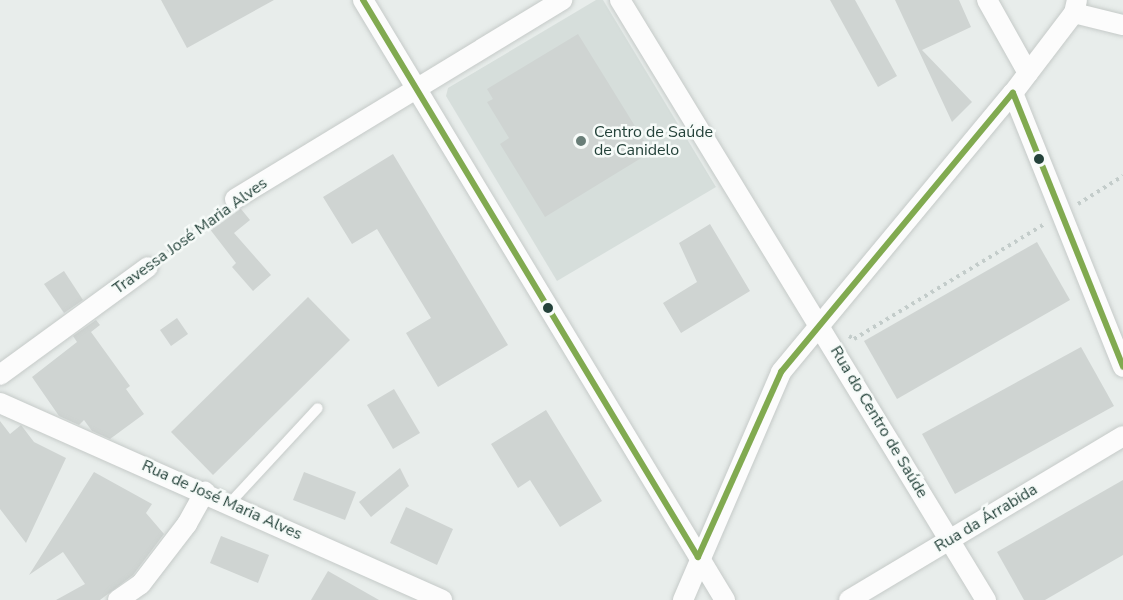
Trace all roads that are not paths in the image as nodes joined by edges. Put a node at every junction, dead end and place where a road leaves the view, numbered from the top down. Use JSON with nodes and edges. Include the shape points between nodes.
{"nodes":[{"id":1,"x":363,"y":0,"type":"edge"},
{"id":2,"x":562,"y":0,"type":"edge"},
{"id":3,"x":620,"y":0,"type":"edge"},
{"id":4,"x":987,"y":0,"type":"edge"},
{"id":5,"x":1076,"y":6,"type":"edge"},
{"id":6,"x":1123,"y":25,"type":"edge"},
{"id":7,"x":1028,"y":73,"type":"junction"},
{"id":8,"x":417,"y":86,"type":"junction"},
{"id":9,"x":1013,"y":93,"type":"junction"},
{"id":10,"x":235,"y":199,"type":"road end"},
{"id":11,"x":148,"y":267,"type":"road end"},
{"id":12,"x":819,"y":323,"type":"junction"},
{"id":13,"x":1123,"y":367,"type":"edge"},
{"id":14,"x":0,"y":375,"type":"edge"},
{"id":15,"x":0,"y":403,"type":"edge"},
{"id":16,"x":318,"y":408,"type":"dead end"},
{"id":17,"x":1123,"y":436,"type":"edge"},
{"id":18,"x":205,"y":492,"type":"junction"},
{"id":19,"x":230,"y":503,"type":"junction"},
{"id":20,"x":949,"y":539,"type":"junction"},
{"id":21,"x":698,"y":557,"type":"junction"},
{"id":22,"x":423,"y":595,"type":"edge"},
{"id":23,"x":118,"y":600,"type":"edge"},
{"id":24,"x":442,"y":600,"type":"edge"},
{"id":25,"x":683,"y":600,"type":"edge"},
{"id":26,"x":725,"y":600,"type":"edge"},
{"id":27,"x":849,"y":600,"type":"edge"},
{"id":28,"x":986,"y":600,"type":"edge"}],
"edges":[{"from":1,"to":8,"type":"street"},
{"from":2,"to":8,"type":"street"},
{"from":3,"to":12,"type":"street","name":"Rua do Centro de Saúde"},
{"from":4,"to":7,"type":"street"},
{"from":5,"to":6,"type":"street"},
{"from":5,"to":7,"type":"street"},
{"from":7,"to":9,"type":"street"},
{"from":8,"to":10,"type":"street","name":"Travessa José Maria Alves"},
{"from":8,"to":21,"type":"street"},
{"from":9,"to":12,"type":"street"},
{"from":9,"to":13,"type":"street"},
{"from":11,"to":14,"type":"street","name":"Travessa José Maria Alves"},
{"from":12,"to":20,"type":"street","name":"Rua do Centro de Saúde"},
{"from":12,"to":21,"type":"street","via":[[781,372]]},
{"from":15,"to":18,"type":"street","name":"Rua de José Maria Alves"},
{"from":16,"to":19,"type":"lane"},
{"from":17,"to":20,"type":"street","name":"Rua da Árrabida"},
{"from":18,"to":19,"type":"street","name":"Rua de José Maria Alves"},
{"from":18,"to":23,"type":"street","via":[[187,524],[141,584]]},
{"from":19,"to":22,"type":"street","name":"Rua de José Maria Alves"},
{"from":20,"to":27,"type":"street","name":"Rua da Árrabida"},
{"from":20,"to":28,"type":"street","name":"Rua do Centro de Saúde"},
{"from":21,"to":25,"type":"street"},
{"from":21,"to":26,"type":"street"},
{"from":22,"to":24,"type":"street","name":"Rua de José Maria Alves"}]}
